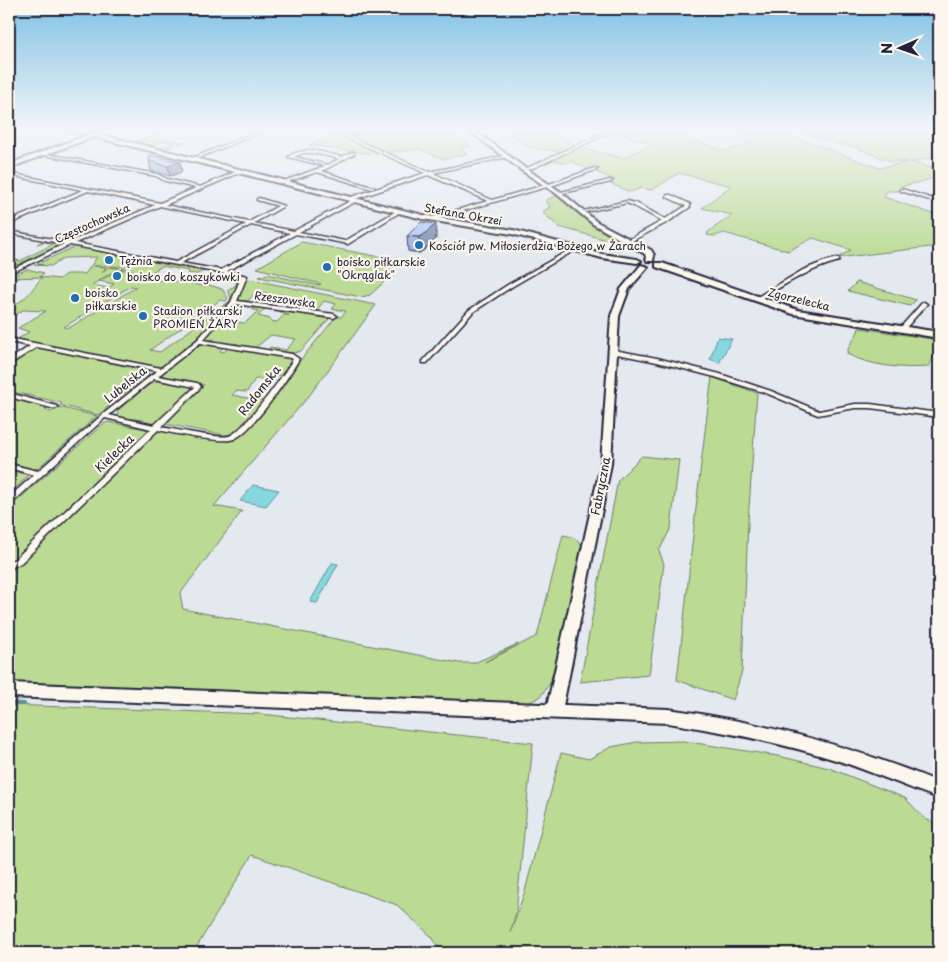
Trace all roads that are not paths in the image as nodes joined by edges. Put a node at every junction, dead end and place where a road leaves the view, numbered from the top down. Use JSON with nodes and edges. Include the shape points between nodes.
{"nodes":[{"id":1,"x":9,"y":174,"type":"edge"},
{"id":2,"x":151,"y":174,"type":"edge"},
{"id":3,"x":233,"y":174,"type":"edge"},
{"id":4,"x":252,"y":174,"type":"edge"},
{"id":5,"x":307,"y":174,"type":"edge"},
{"id":6,"x":330,"y":174,"type":"edge"},
{"id":7,"x":426,"y":174,"type":"edge"},
{"id":8,"x":431,"y":174,"type":"edge"},
{"id":9,"x":530,"y":174,"type":"edge"},
{"id":10,"x":582,"y":174,"type":"edge"},
{"id":11,"x":610,"y":181,"type":"dead end"},
{"id":12,"x":285,"y":182,"type":"junction"},
{"id":13,"x":548,"y":186,"type":"junction"},
{"id":14,"x":200,"y":188,"type":"junction"},
{"id":15,"x":373,"y":188,"type":"dead end"},
{"id":16,"x":88,"y":190,"type":"junction"},
{"id":17,"x":902,"y":190,"type":"dead end"},
{"id":18,"x":559,"y":193,"type":"junction"},
{"id":19,"x":669,"y":196,"type":"dead end"},
{"id":20,"x":259,"y":199,"type":"dead end"},
{"id":21,"x":352,"y":199,"type":"junction"},
{"id":22,"x":491,"y":201,"type":"junction"},
{"id":23,"x":939,"y":202,"type":"edge"},
{"id":24,"x":160,"y":205,"type":"junction"},
{"id":25,"x":400,"y":211,"type":"junction"},
{"id":26,"x":581,"y":212,"type":"junction"},
{"id":27,"x":431,"y":219,"type":"junction"},
{"id":28,"x":666,"y":221,"type":"junction"},
{"id":29,"x":9,"y":223,"type":"edge"},
{"id":30,"x":250,"y":224,"type":"junction"},
{"id":31,"x":9,"y":232,"type":"edge"},
{"id":32,"x":294,"y":233,"type":"junction"},
{"id":33,"x":630,"y":241,"type":"junction"},
{"id":34,"x":70,"y":244,"type":"junction"},
{"id":35,"x":575,"y":249,"type":"junction"},
{"id":36,"x":607,"y":257,"type":"junction"},
{"id":37,"x":650,"y":259,"type":"junction"},
{"id":38,"x":837,"y":260,"type":"dead end"},
{"id":39,"x":177,"y":263,"type":"junction"},
{"id":40,"x":640,"y":264,"type":"junction"},
{"id":41,"x":659,"y":264,"type":"junction"},
{"id":42,"x":222,"y":272,"type":"junction"},
{"id":43,"x":9,"y":274,"type":"edge"},
{"id":44,"x":625,"y":288,"type":"junction"},
{"id":45,"x":757,"y":299,"type":"junction"},
{"id":46,"x":234,"y":302,"type":"junction"},
{"id":47,"x":924,"y":304,"type":"dead end"},
{"id":48,"x":334,"y":316,"type":"dead end"},
{"id":49,"x":902,"y":329,"type":"junction"},
{"id":50,"x":939,"y":335,"type":"edge"},
{"id":51,"x":9,"y":340,"type":"edge"},
{"id":52,"x":199,"y":341,"type":"junction"},
{"id":53,"x":36,"y":345,"type":"junction"},
{"id":54,"x":614,"y":352,"type":"junction"},
{"id":55,"x":426,"y":362,"type":"dead end"},
{"id":56,"x":9,"y":363,"type":"edge"},
{"id":57,"x":160,"y":370,"type":"junction"},
{"id":58,"x":151,"y":377,"type":"junction"},
{"id":59,"x":9,"y":395,"type":"edge"},
{"id":60,"x":55,"y":407,"type":"dead end"},
{"id":61,"x":939,"y":415,"type":"edge"},
{"id":62,"x":104,"y":416,"type":"junction"},
{"id":63,"x":157,"y":427,"type":"junction"},
{"id":64,"x":9,"y":466,"type":"edge"},
{"id":65,"x":39,"y":474,"type":"junction"},
{"id":66,"x":9,"y":501,"type":"edge"},
{"id":67,"x":9,"y":566,"type":"edge"},
{"id":68,"x":9,"y":690,"type":"edge"},
{"id":69,"x":554,"y":711,"type":"junction"},
{"id":70,"x":939,"y":790,"type":"edge"}],
"edges":[{"from":1,"to":16,"type":"street"},
{"from":2,"to":14,"type":"street"},
{"from":3,"to":14,"type":"street","name":"Częstochowska"},
{"from":4,"to":12,"type":"street","name":"Stefana Okrzei"},
{"from":5,"to":12,"type":"street"},
{"from":6,"to":15,"type":"street"},
{"from":7,"to":21,"type":"street"},
{"from":8,"to":22,"type":"street"},
{"from":9,"to":13,"type":"street","name":"Zgorzelecka"},
{"from":10,"to":13,"type":"street"},
{"from":11,"to":18,"type":"street"},
{"from":12,"to":21,"type":"street","name":"Stefana Okrzei"},
{"from":13,"to":18,"type":"street","name":"Zgorzelecka"},
{"from":13,"to":22,"type":"street"},
{"from":14,"to":24,"type":"street","name":"Częstochowska"},
{"from":16,"to":24,"type":"street"},
{"from":16,"to":29,"type":"street"},
{"from":17,"to":23,"type":"street"},
{"from":18,"to":26,"type":"street","name":"Zgorzelecka"},
{"from":19,"to":28,"type":"street","via":[[688,207]]},
{"from":20,"to":30,"type":"street","via":[[282,206]]},
{"from":21,"to":25,"type":"street","name":"Stefana Okrzei"},
{"from":21,"to":32,"type":"street"},
{"from":22,"to":27,"type":"street"},
{"from":24,"to":30,"type":"street"},
{"from":24,"to":34,"type":"street","name":"Częstochowska"},
{"from":25,"to":27,"type":"street","name":"Stefana Okrzei"},
{"from":25,"to":32,"type":"street","via":[[346,243]]},
{"from":26,"to":28,"type":"street","via":[[627,202]]},
{"from":26,"to":33,"type":"street","name":"Zgorzelecka"},
{"from":27,"to":35,"type":"street","name":"Stefana Okrzei","via":[[513,232]]},
{"from":28,"to":33,"type":"street"},
{"from":30,"to":32,"type":"street"},
{"from":30,"to":39,"type":"street"},
{"from":31,"to":34,"type":"street"},
{"from":32,"to":42,"type":"street"},
{"from":33,"to":37,"type":"street","name":"Zgorzelecka","via":[[648,252]]},
{"from":34,"to":39,"type":"street"},
{"from":34,"to":43,"type":"street","name":"Częstochowska"},
{"from":35,"to":36,"type":"street","name":"Stefana Okrzei"},
{"from":35,"to":55,"type":"street","via":[[471,311]]},
{"from":36,"to":40,"type":"street","name":"Stefana Okrzei"},
{"from":36,"to":44,"type":"street","via":[[620,262],[628,270]]},
{"from":37,"to":40,"type":"street","via":[[643,259]]},
{"from":37,"to":41,"type":"street","name":"Zgorzelecka"},
{"from":38,"to":45,"type":"street","via":[[802,271]]},
{"from":39,"to":42,"type":"street"},
{"from":40,"to":41,"type":"street","via":[[653,267]]},
{"from":40,"to":44,"type":"street","name":"Fabryczna"},
{"from":41,"to":45,"type":"street","name":"Zgorzelecka"},
{"from":42,"to":46,"type":"street","name":"Lubelska","via":[[244,276]]},
{"from":44,"to":54,"type":"street","name":"Fabryczna","via":[[615,316]]},
{"from":45,"to":49,"type":"street","name":"Zgorzelecka","via":[[796,312]]},
{"from":46,"to":48,"type":"street","name":"Rzeszowska"},
{"from":46,"to":52,"type":"street","name":"Lubelska"},
{"from":47,"to":49,"type":"street"},
{"from":49,"to":50,"type":"street","name":"Zgorzelecka"},
{"from":51,"to":53,"type":"street"},
{"from":52,"to":57,"type":"street","name":"Lubelska"},
{"from":52,"to":63,"type":"street","name":"Radomska","via":[[296,357],[296,361],[236,436],[221,438]]},
{"from":53,"to":56,"type":"street"},
{"from":53,"to":57,"type":"street"},
{"from":54,"to":61,"type":"street","via":[[734,380],[818,413],[861,406]]},
{"from":54,"to":69,"type":"street","name":"Fabryczna","via":[[606,464]]},
{"from":57,"to":58,"type":"street","name":"Lubelska"},
{"from":58,"to":62,"type":"street","name":"Lubelska"},
{"from":58,"to":63,"type":"street","name":"Kielecka","via":[[198,386]]},
{"from":59,"to":60,"type":"street"},
{"from":62,"to":63,"type":"street"},
{"from":62,"to":65,"type":"street","name":"Lubelska"},
{"from":63,"to":67,"type":"street","name":"Kielecka","via":[[18,561]]},
{"from":64,"to":65,"type":"street"},
{"from":65,"to":66,"type":"street","name":"Lubelska"},
{"from":68,"to":69,"type":"main road"},
{"from":69,"to":70,"type":"main road","via":[[668,716],[752,729],[843,753]]}]}
